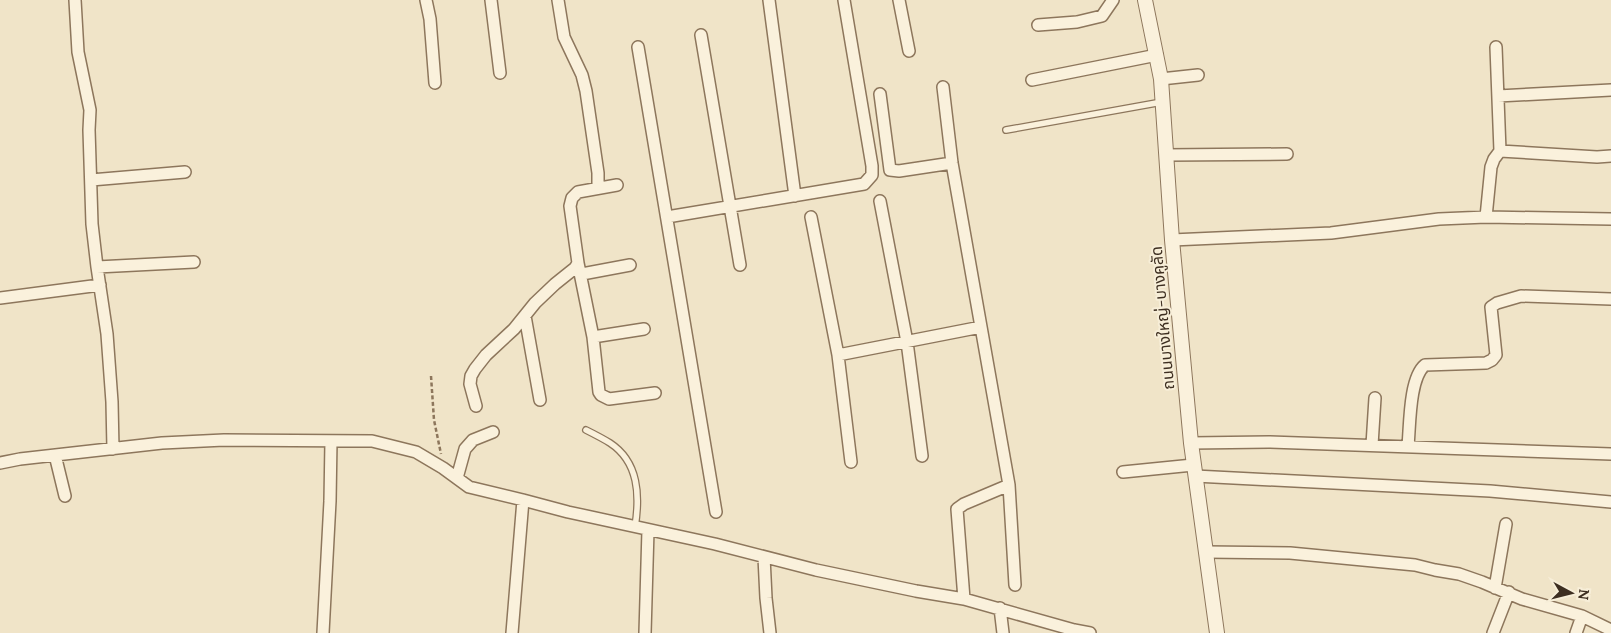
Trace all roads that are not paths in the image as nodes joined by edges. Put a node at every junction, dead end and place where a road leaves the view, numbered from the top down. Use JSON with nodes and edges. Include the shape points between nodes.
{"nodes":[{"id":1,"x":75,"y":0,"type":"edge"},
{"id":2,"x":426,"y":0,"type":"edge"},
{"id":3,"x":491,"y":0,"type":"edge"},
{"id":4,"x":558,"y":0,"type":"edge"},
{"id":5,"x":769,"y":0,"type":"edge"},
{"id":6,"x":844,"y":0,"type":"edge"},
{"id":7,"x":900,"y":0,"type":"edge"},
{"id":8,"x":1113,"y":0,"type":"edge"},
{"id":9,"x":1145,"y":0,"type":"edge"},
{"id":10,"x":1038,"y":24,"type":"dead end"},
{"id":11,"x":701,"y":35,"type":"dead end"},
{"id":12,"x":638,"y":47,"type":"dead end"},
{"id":13,"x":1496,"y":47,"type":"dead end"},
{"id":14,"x":909,"y":51,"type":"dead end"},
{"id":15,"x":1157,"y":55,"type":"junction"},
{"id":16,"x":500,"y":73,"type":"dead end"},
{"id":17,"x":1198,"y":75,"type":"dead end"},
{"id":18,"x":1161,"y":79,"type":"junction"},
{"id":19,"x":1032,"y":80,"type":"dead end"},
{"id":20,"x":435,"y":83,"type":"dead end"},
{"id":21,"x":943,"y":87,"type":"dead end"},
{"id":22,"x":1611,"y":90,"type":"edge"},
{"id":23,"x":880,"y":94,"type":"dead end"},
{"id":24,"x":1498,"y":96,"type":"junction"},
{"id":25,"x":1164,"y":102,"type":"junction"},
{"id":26,"x":1006,"y":130,"type":"dead end"},
{"id":27,"x":1500,"y":151,"type":"junction"},
{"id":28,"x":1287,"y":154,"type":"dead end"},
{"id":29,"x":1167,"y":156,"type":"junction"},
{"id":30,"x":1611,"y":156,"type":"edge"},
{"id":31,"x":952,"y":163,"type":"junction"},
{"id":32,"x":185,"y":172,"type":"dead end"},
{"id":33,"x":91,"y":180,"type":"junction"},
{"id":34,"x":617,"y":184,"type":"dead end"},
{"id":35,"x":598,"y":188,"type":"junction"},
{"id":36,"x":795,"y":196,"type":"junction"},
{"id":37,"x":880,"y":201,"type":"dead end"},
{"id":38,"x":730,"y":206,"type":"junction"},
{"id":39,"x":667,"y":217,"type":"junction"},
{"id":40,"x":1486,"y":217,"type":"junction"},
{"id":41,"x":811,"y":218,"type":"dead end"},
{"id":42,"x":1611,"y":219,"type":"edge"},
{"id":43,"x":1172,"y":240,"type":"junction"},
{"id":44,"x":194,"y":262,"type":"dead end"},
{"id":45,"x":630,"y":264,"type":"dead end"},
{"id":46,"x":740,"y":265,"type":"dead end"},
{"id":47,"x":97,"y":267,"type":"junction"},
{"id":48,"x":580,"y":269,"type":"junction"},
{"id":49,"x":100,"y":285,"type":"junction"},
{"id":50,"x":0,"y":298,"type":"edge"},
{"id":51,"x":1611,"y":299,"type":"edge"},
{"id":52,"x":525,"y":316,"type":"junction"},
{"id":53,"x":981,"y":327,"type":"junction"},
{"id":54,"x":644,"y":329,"type":"dead end"},
{"id":55,"x":593,"y":337,"type":"junction"},
{"id":56,"x":907,"y":342,"type":"junction"},
{"id":57,"x":838,"y":355,"type":"junction"},
{"id":58,"x":655,"y":393,"type":"dead end"},
{"id":59,"x":1375,"y":398,"type":"dead end"},
{"id":60,"x":540,"y":400,"type":"dead end"},
{"id":61,"x":476,"y":406,"type":"dead end"},
{"id":62,"x":586,"y":430,"type":"dead end"},
{"id":63,"x":493,"y":432,"type":"dead end"},
{"id":64,"x":331,"y":441,"type":"junction"},
{"id":65,"x":1191,"y":443,"type":"junction"},
{"id":66,"x":1372,"y":445,"type":"junction"},
{"id":67,"x":1408,"y":446,"type":"junction"},
{"id":68,"x":113,"y":449,"type":"junction"},
{"id":69,"x":1611,"y":454,"type":"edge"},
{"id":70,"x":55,"y":455,"type":"junction"},
{"id":71,"x":922,"y":456,"type":"dead end"},
{"id":72,"x":851,"y":462,"type":"dead end"},
{"id":73,"x":0,"y":463,"type":"edge"},
{"id":74,"x":1194,"y":471,"type":"junction"},
{"id":75,"x":1123,"y":472,"type":"dead end"},
{"id":76,"x":457,"y":478,"type":"junction"},
{"id":77,"x":1009,"y":485,"type":"junction"},
{"id":78,"x":65,"y":496,"type":"dead end"},
{"id":79,"x":523,"y":500,"type":"junction"},
{"id":80,"x":1611,"y":502,"type":"edge"},
{"id":81,"x":716,"y":512,"type":"dead end"},
{"id":82,"x":1506,"y":524,"type":"dead end"},
{"id":83,"x":635,"y":527,"type":"junction"},
{"id":84,"x":648,"y":530,"type":"junction"},
{"id":85,"x":1206,"y":552,"type":"junction"},
{"id":86,"x":764,"y":557,"type":"junction"},
{"id":87,"x":1016,"y":585,"type":"dead end"},
{"id":88,"x":1495,"y":588,"type":"junction"},
{"id":89,"x":1508,"y":592,"type":"junction"},
{"id":90,"x":964,"y":599,"type":"junction"},
{"id":91,"x":1000,"y":608,"type":"junction"},
{"id":92,"x":1582,"y":616,"type":"junction"},
{"id":93,"x":1610,"y":626,"type":"edge"},
{"id":94,"x":322,"y":633,"type":"edge"},
{"id":95,"x":512,"y":633,"type":"edge"},
{"id":96,"x":645,"y":633,"type":"edge"},
{"id":97,"x":770,"y":633,"type":"edge"},
{"id":98,"x":1003,"y":633,"type":"edge"},
{"id":99,"x":1090,"y":633,"type":"edge"},
{"id":100,"x":1217,"y":633,"type":"edge"},
{"id":101,"x":1493,"y":633,"type":"edge"},
{"id":102,"x":1576,"y":633,"type":"edge"}],
"edges":[{"from":1,"to":33,"type":"street","via":[[78,52],[90,110]]},
{"from":2,"to":20,"type":"street"},
{"from":3,"to":16,"type":"street"},
{"from":4,"to":35,"type":"street","via":[[564,37],[586,91]]},
{"from":5,"to":36,"type":"street"},
{"from":6,"to":36,"type":"street","via":[[872,175],[864,184]]},
{"from":7,"to":14,"type":"street"},
{"from":8,"to":10,"type":"street","via":[[1102,16],[1077,22]]},
{"from":9,"to":15,"type":"street","name":"ถนนบางใหญ่-บางคูลัด"},
{"from":11,"to":38,"type":"street"},
{"from":12,"to":39,"type":"street"},
{"from":13,"to":24,"type":"street"},
{"from":15,"to":18,"type":"street","name":"ถนนบางใหญ่-บางคูลัด"},
{"from":15,"to":19,"type":"street"},
{"from":17,"to":18,"type":"street"},
{"from":18,"to":25,"type":"street","name":"ถนนบางใหญ่-บางคูลัด"},
{"from":21,"to":31,"type":"street"},
{"from":22,"to":24,"type":"street"},
{"from":23,"to":31,"type":"street","via":[[890,170]]},
{"from":24,"to":27,"type":"street"},
{"from":25,"to":26,"type":"lane"},
{"from":25,"to":29,"type":"street","name":"ถนนบางใหญ่-บางคูลัด"},
{"from":27,"to":30,"type":"street"},
{"from":27,"to":40,"type":"street","via":[[1491,167]]},
{"from":28,"to":29,"type":"street"},
{"from":29,"to":43,"type":"street","name":"ถนนบางใหญ่-บางคูลัด"},
{"from":31,"to":53,"type":"street"},
{"from":32,"to":33,"type":"street"},
{"from":33,"to":47,"type":"street"},
{"from":34,"to":35,"type":"street"},
{"from":35,"to":48,"type":"street","via":[[578,192],[570,206]]},
{"from":36,"to":38,"type":"street"},
{"from":37,"to":56,"type":"street"},
{"from":38,"to":39,"type":"street"},
{"from":38,"to":46,"type":"street"},
{"from":39,"to":81,"type":"street"},
{"from":40,"to":42,"type":"street"},
{"from":40,"to":43,"type":"street","via":[[1439,219],[1331,233]]},
{"from":41,"to":57,"type":"street"},
{"from":43,"to":65,"type":"street","name":"ถนนบางใหญ่-บางคูลัด"},
{"from":44,"to":47,"type":"street"},
{"from":45,"to":48,"type":"street"},
{"from":47,"to":49,"type":"street"},
{"from":48,"to":52,"type":"street","via":[[575,268],[554,284]]},
{"from":48,"to":55,"type":"street"},
{"from":49,"to":50,"type":"street"},
{"from":49,"to":68,"type":"street","via":[[107,334]]},
{"from":51,"to":67,"type":"street","via":[[1521,296],[1497,303],[1492,307],[1496,355],[1492,360],[1486,363],[1425,365],[1420,369],[1414,384]]},
{"from":52,"to":60,"type":"street"},
{"from":52,"to":61,"type":"street","via":[[486,355],[471,376]]},
{"from":53,"to":56,"type":"street"},
{"from":53,"to":77,"type":"street"},
{"from":54,"to":55,"type":"street"},
{"from":55,"to":58,"type":"street","via":[[601,395],[609,399]]},
{"from":56,"to":57,"type":"street"},
{"from":56,"to":71,"type":"street"},
{"from":57,"to":72,"type":"street"},
{"from":59,"to":66,"type":"street"},
{"from":62,"to":83,"type":"lane","via":[[611,444],[635,475],[638,507]]},
{"from":63,"to":76,"type":"street","via":[[472,440],[465,449]]},
{"from":64,"to":68,"type":"street","via":[[224,440]]},
{"from":64,"to":76,"type":"street","via":[[372,441],[416,452]]},
{"from":64,"to":94,"type":"street"},
{"from":65,"to":66,"type":"street"},
{"from":65,"to":74,"type":"street","name":"ถนนบางใหญ่-บางคูลัด"},
{"from":66,"to":67,"type":"street"},
{"from":67,"to":69,"type":"street"},
{"from":68,"to":70,"type":"street"},
{"from":70,"to":73,"type":"street"},
{"from":70,"to":78,"type":"street"},
{"from":74,"to":75,"type":"street"},
{"from":74,"to":80,"type":"street"},
{"from":74,"to":85,"type":"street","name":"ถนนบางใหญ่-บางคูลัด"},
{"from":76,"to":79,"type":"street","via":[[469,487]]},
{"from":77,"to":87,"type":"street"},
{"from":77,"to":90,"type":"street","via":[[957,509]]},
{"from":79,"to":83,"type":"street"},
{"from":79,"to":95,"type":"street"},
{"from":82,"to":88,"type":"street"},
{"from":83,"to":84,"type":"street"},
{"from":84,"to":86,"type":"street"},
{"from":84,"to":96,"type":"street"},
{"from":85,"to":88,"type":"street","via":[[1290,553],[1415,565],[1459,574]]},
{"from":85,"to":100,"type":"street","name":"ถนนบางใหญ่-บางคูลัด"},
{"from":86,"to":90,"type":"street","via":[[916,592]]},
{"from":86,"to":97,"type":"street"},
{"from":88,"to":89,"type":"street"},
{"from":89,"to":92,"type":"street","via":[[1542,606]]},
{"from":89,"to":101,"type":"street"},
{"from":90,"to":91,"type":"street"},
{"from":91,"to":98,"type":"street"},
{"from":91,"to":99,"type":"street"},
{"from":92,"to":93,"type":"street"},
{"from":92,"to":102,"type":"street"}]}
